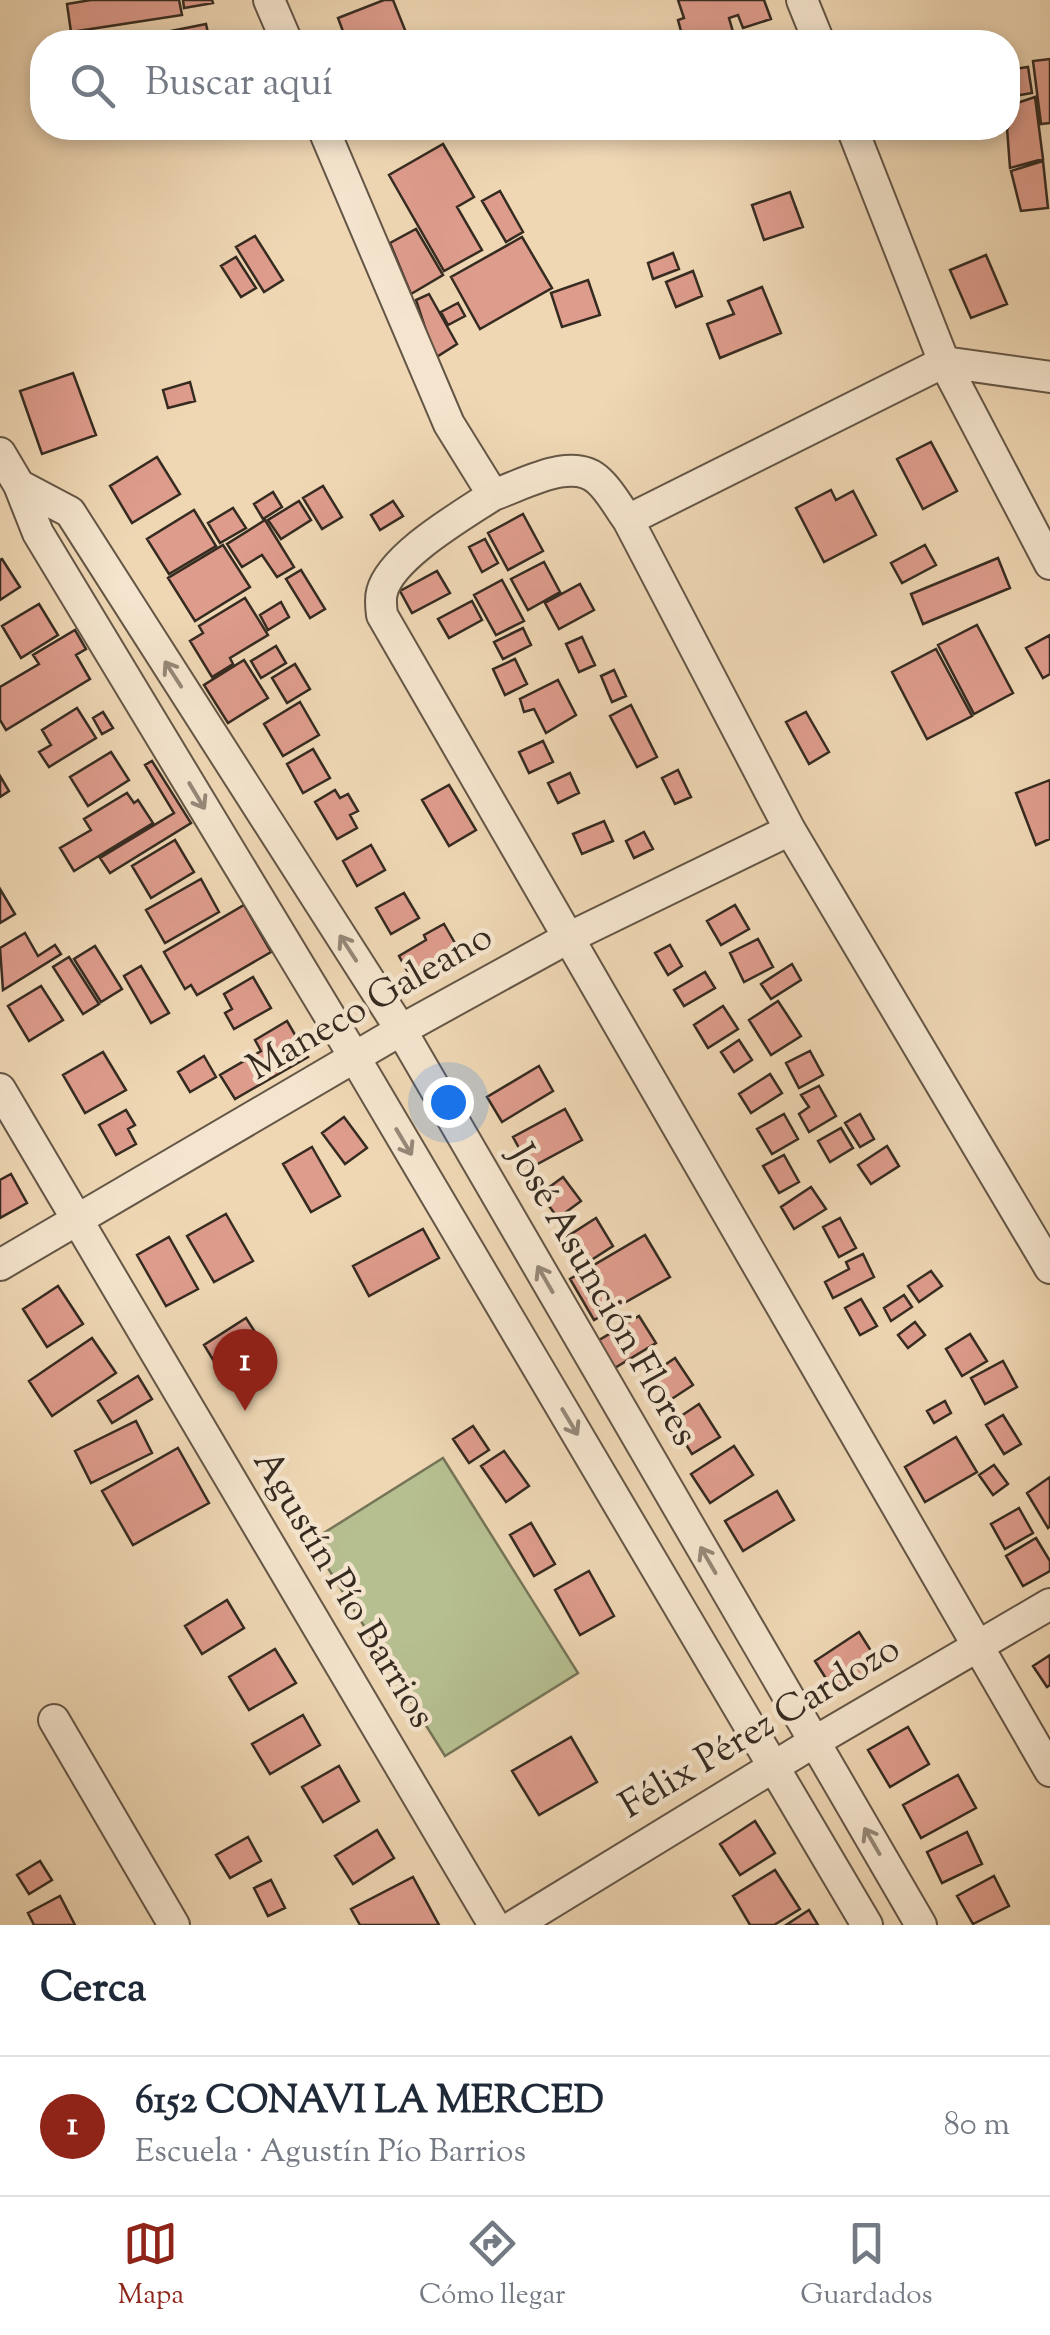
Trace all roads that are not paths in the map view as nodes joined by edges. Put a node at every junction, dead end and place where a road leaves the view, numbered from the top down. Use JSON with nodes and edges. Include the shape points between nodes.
{"nodes":[{"id":1,"x":269,"y":0,"type":"edge"},
{"id":2,"x":802,"y":0,"type":"edge"},
{"id":3,"x":282,"y":30,"type":"edge"},
{"id":4,"x":814,"y":30,"type":"edge"},
{"id":5,"x":328,"y":140,"type":"edge"},
{"id":6,"x":857,"y":140,"type":"edge"},
{"id":7,"x":944,"y":362,"type":"junction"},
{"id":8,"x":1050,"y":378,"type":"edge"},
{"id":9,"x":0,"y":453,"type":"edge"},
{"id":10,"x":10,"y":490,"type":"edge"},
{"id":11,"x":494,"y":495,"type":"junction"},
{"id":12,"x":628,"y":520,"type":"junction"},
{"id":13,"x":1050,"y":564,"type":"edge"},
{"id":14,"x":790,"y":830,"type":"junction"},
{"id":15,"x":566,"y":938,"type":"junction"},
{"id":16,"x":401,"y":1030,"type":"junction"},
{"id":17,"x":355,"y":1058,"type":"junction"},
{"id":18,"x":0,"y":1089,"type":"edge"},
{"id":19,"x":78,"y":1222,"type":"junction"},
{"id":20,"x":0,"y":1265,"type":"edge"},
{"id":21,"x":1050,"y":1268,"type":"edge"},
{"id":22,"x":1050,"y":1604,"type":"edge"},
{"id":23,"x":977,"y":1648,"type":"junction"},
{"id":24,"x":54,"y":1720,"type":"dead end"},
{"id":25,"x":814,"y":1742,"type":"junction"},
{"id":26,"x":773,"y":1766,"type":"junction"},
{"id":27,"x":1050,"y":1772,"type":"edge"},
{"id":28,"x":174,"y":1925,"type":"edge"},
{"id":29,"x":494,"y":1925,"type":"edge"},
{"id":30,"x":515,"y":1925,"type":"edge"},
{"id":31,"x":867,"y":1925,"type":"edge"},
{"id":32,"x":921,"y":1925,"type":"edge"}],
"edges":[{"from":1,"to":3,"type":"street"},
{"from":2,"to":4,"type":"street"},
{"from":5,"to":11,"type":"street","via":[[449,424]]},
{"from":6,"to":7,"type":"street"},
{"from":7,"to":8,"type":"street"},
{"from":7,"to":12,"type":"street"},
{"from":7,"to":13,"type":"street"},
{"from":9,"to":10,"type":"street"},
{"from":16,"to":10,"type":"street","name":"José Asunción Flores","one_way":true,"via":[[70,512]]},
{"from":10,"to":17,"type":"street","one_way":true},
{"from":11,"to":12,"type":"street","via":[[583,470]]},
{"from":11,"to":15,"type":"street","via":[[391,573],[380,595],[382,615]]},
{"from":12,"to":14,"type":"street"},
{"from":14,"to":15,"type":"street","name":"Maneco Galeano"},
{"from":14,"to":21,"type":"street"},
{"from":15,"to":16,"type":"street","name":"Maneco Galeano"},
{"from":15,"to":23,"type":"street"},
{"from":16,"to":17,"type":"street","name":"Maneco Galeano"},
{"from":25,"to":16,"type":"street","name":"José Asunción Flores","one_way":true},
{"from":17,"to":19,"type":"street","name":"Maneco Galeano"},
{"from":17,"to":26,"type":"street","one_way":true},
{"from":18,"to":19,"type":"street","name":"Agustín Pío Barrios"},
{"from":19,"to":20,"type":"street","name":"Maneco Galeano"},
{"from":19,"to":29,"type":"street","name":"Agustín Pío Barrios"},
{"from":22,"to":23,"type":"street","name":"Félix Pérez Cardozo"},
{"from":23,"to":25,"type":"street","name":"Félix Pérez Cardozo"},
{"from":23,"to":27,"type":"street"},
{"from":24,"to":28,"type":"street"},
{"from":25,"to":26,"type":"street","name":"Félix Pérez Cardozo"},
{"from":32,"to":25,"type":"street","name":"José Asunción Flores","one_way":true},
{"from":26,"to":30,"type":"street","name":"Félix Pérez Cardozo"},
{"from":26,"to":31,"type":"street"}]}
